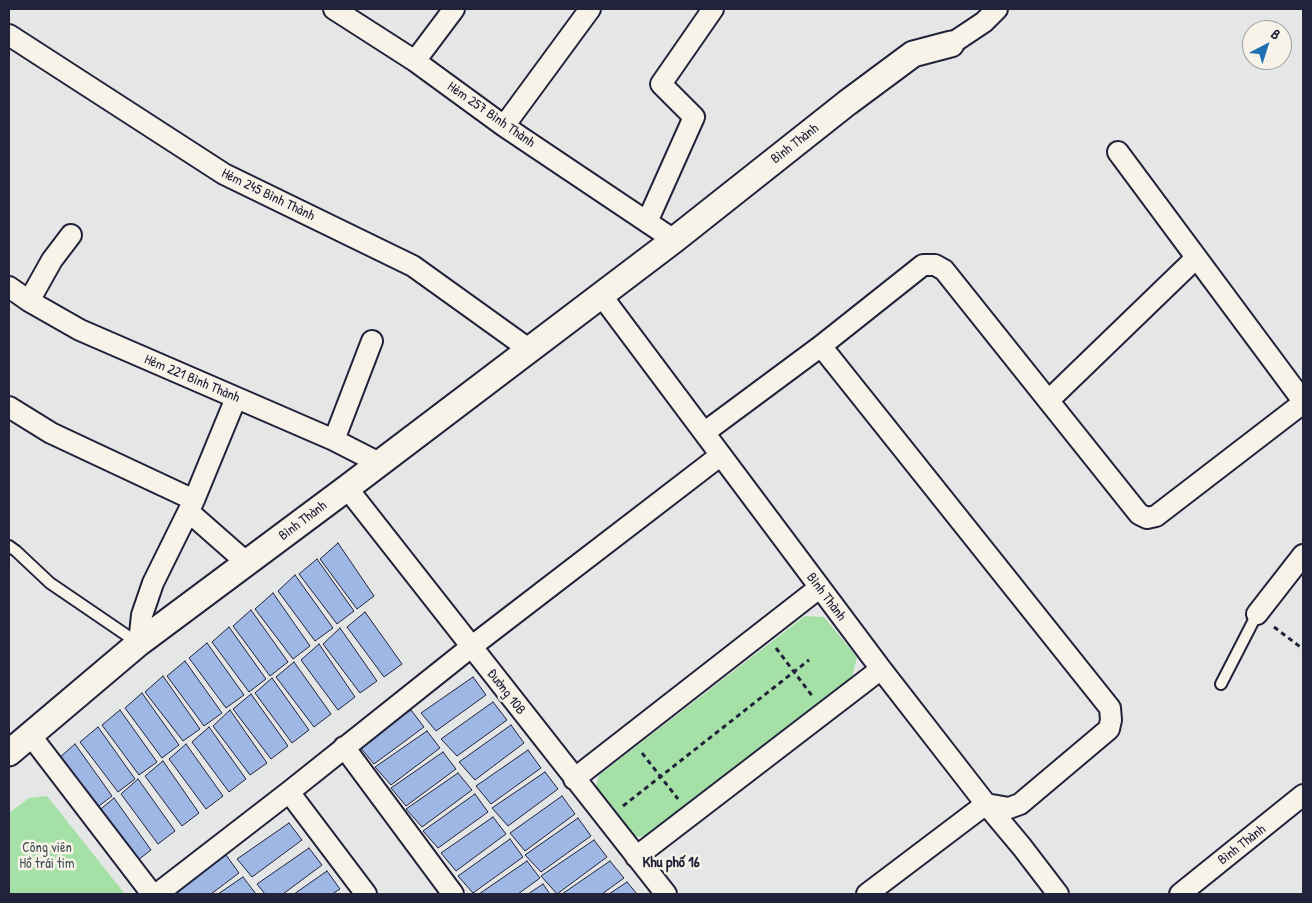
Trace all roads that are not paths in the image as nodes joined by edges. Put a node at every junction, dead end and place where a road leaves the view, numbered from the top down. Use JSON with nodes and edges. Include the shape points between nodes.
{"nodes":[{"id":1,"x":334,"y":9,"type":"edge"},
{"id":2,"x":454,"y":9,"type":"edge"},
{"id":3,"x":590,"y":9,"type":"edge"},
{"id":4,"x":712,"y":9,"type":"edge"},
{"id":5,"x":997,"y":9,"type":"edge"},
{"id":6,"x":9,"y":35,"type":"edge"},
{"id":7,"x":951,"y":44,"type":"joint"},
{"id":8,"x":414,"y":61,"type":"junction"},
{"id":9,"x":504,"y":126,"type":"junction"},
{"id":10,"x":1118,"y":152,"type":"dead end"},
{"id":11,"x":647,"y":222,"type":"junction"},
{"id":12,"x":71,"y":235,"type":"dead end"},
{"id":13,"x":674,"y":240,"type":"junction"},
{"id":14,"x":1196,"y":258,"type":"junction"},
{"id":15,"x":9,"y":287,"type":"edge"},
{"id":16,"x":601,"y":295,"type":"junction"},
{"id":17,"x":29,"y":301,"type":"junction"},
{"id":18,"x":372,"y":341,"type":"dead end"},
{"id":19,"x":822,"y":346,"type":"junction"},
{"id":20,"x":530,"y":350,"type":"junction"},
{"id":21,"x":236,"y":398,"type":"junction"},
{"id":22,"x":1049,"y":400,"type":"junction"},
{"id":23,"x":1303,"y":402,"type":"edge"},
{"id":24,"x":9,"y":407,"type":"edge"},
{"id":25,"x":705,"y":432,"type":"junction"},
{"id":26,"x":334,"y":440,"type":"junction"},
{"id":27,"x":721,"y":455,"type":"junction"},
{"id":28,"x":378,"y":463,"type":"junction"},
{"id":29,"x":347,"y":488,"type":"junction"},
{"id":30,"x":192,"y":506,"type":"junction"},
{"id":31,"x":9,"y":546,"type":"edge"},
{"id":32,"x":1303,"y":555,"type":"edge"},
{"id":33,"x":247,"y":563,"type":"junction"},
{"id":34,"x":819,"y":588,"type":"junction"},
{"id":35,"x":1257,"y":614,"type":"joint"},
{"id":36,"x":139,"y":643,"type":"junction"},
{"id":37,"x":471,"y":647,"type":"junction"},
{"id":38,"x":881,"y":669,"type":"junction"},
{"id":39,"x":1221,"y":684,"type":"dead end"},
{"id":40,"x":31,"y":736,"type":"junction"},
{"id":41,"x":344,"y":747,"type":"junction"},
{"id":42,"x":9,"y":753,"type":"edge"},
{"id":43,"x":574,"y":779,"type":"junction"},
{"id":44,"x":289,"y":792,"type":"junction"},
{"id":45,"x":1303,"y":795,"type":"edge"},
{"id":46,"x":986,"y":804,"type":"junction"},
{"id":47,"x":636,"y":857,"type":"junction"},
{"id":48,"x":152,"y":894,"type":"edge"},
{"id":49,"x":157,"y":894,"type":"edge"},
{"id":50,"x":366,"y":894,"type":"edge"},
{"id":51,"x":453,"y":894,"type":"edge"},
{"id":52,"x":666,"y":894,"type":"edge"},
{"id":53,"x":867,"y":894,"type":"edge"},
{"id":54,"x":1058,"y":894,"type":"edge"},
{"id":55,"x":1180,"y":894,"type":"edge"}],
"edges":[{"from":1,"to":8,"type":"street","name":"Hẻm 257 Bình Thành"},
{"from":2,"to":8,"type":"street"},
{"from":3,"to":9,"type":"street"},
{"from":4,"to":11,"type":"street","via":[[661,84],[694,117]]},
{"from":5,"to":7,"type":"street","name":"Bình Thành"},
{"from":6,"to":20,"type":"street","name":"Hẻm 245 Bình Thành","via":[[224,174],[413,266]]},
{"from":7,"to":13,"type":"street","name":"Bình Thành","via":[[913,54]]},
{"from":8,"to":9,"type":"street","name":"Hẻm 257 Bình Thành"},
{"from":9,"to":11,"type":"street","name":"Hẻm 257 Bình Thành"},
{"from":10,"to":14,"type":"street"},
{"from":11,"to":13,"type":"street","name":"Hẻm 257 Bình Thành"},
{"from":12,"to":17,"type":"street","via":[[52,260]]},
{"from":13,"to":16,"type":"street","name":"Bình Thành"},
{"from":14,"to":22,"type":"street"},
{"from":14,"to":23,"type":"street"},
{"from":15,"to":17,"type":"street","name":"Hẻm 221 Bình Thành"},
{"from":16,"to":20,"type":"street","name":"Bình Thành"},
{"from":16,"to":25,"type":"street","name":"Bình Thành"},
{"from":17,"to":21,"type":"street","name":"Hẻm 221 Bình Thành","via":[[80,330]]},
{"from":18,"to":26,"type":"street"},
{"from":19,"to":22,"type":"street","via":[[923,265],[935,264],[944,270]]},
{"from":19,"to":25,"type":"street"},
{"from":19,"to":46,"type":"street","via":[[1110,708],[1109,729],[1020,804],[1009,808]]},
{"from":20,"to":28,"type":"street","name":"Bình Thành"},
{"from":21,"to":26,"type":"street","name":"Hẻm 221 Bình Thành"},
{"from":21,"to":30,"type":"street"},
{"from":22,"to":23,"type":"street","via":[[1139,514],[1147,518],[1156,516]]},
{"from":24,"to":30,"type":"street","via":[[51,433]]},
{"from":25,"to":27,"type":"street","name":"Bình Thành"},
{"from":26,"to":28,"type":"street","name":"Hẻm 221 Bình Thành"},
{"from":27,"to":34,"type":"street","name":"Bình Thành"},
{"from":27,"to":37,"type":"street"},
{"from":28,"to":29,"type":"street","name":"Bình Thành"},
{"from":29,"to":33,"type":"street","name":"Bình Thành"},
{"from":29,"to":37,"type":"street","name":"Đường 10B"},
{"from":30,"to":33,"type":"street"},
{"from":30,"to":36,"type":"street","via":[[153,583],[142,615]]},
{"from":31,"to":36,"type":"lane","via":[[50,583]]},
{"from":32,"to":35,"type":"street"},
{"from":33,"to":36,"type":"street","name":"Bình Thành"},
{"from":34,"to":38,"type":"street","name":"Bình Thành"},
{"from":34,"to":43,"type":"street"},
{"from":35,"to":39,"type":"lane"},
{"from":36,"to":40,"type":"street","name":"Bình Thành"},
{"from":37,"to":41,"type":"street"},
{"from":37,"to":43,"type":"street","name":"Đường 10B"},
{"from":38,"to":46,"type":"street","name":"Bình Thành"},
{"from":38,"to":47,"type":"street"},
{"from":40,"to":42,"type":"street","name":"Bình Thành"},
{"from":40,"to":48,"type":"street"},
{"from":41,"to":44,"type":"street"},
{"from":41,"to":51,"type":"street"},
{"from":43,"to":47,"type":"street","name":"Đường 10B"},
{"from":44,"to":49,"type":"street"},
{"from":44,"to":50,"type":"street"},
{"from":45,"to":55,"type":"street","name":"Bình Thành"},
{"from":46,"to":53,"type":"street"},
{"from":46,"to":54,"type":"street","name":"Bình Thành"},
{"from":47,"to":52,"type":"street","name":"Đường 10B"}]}
